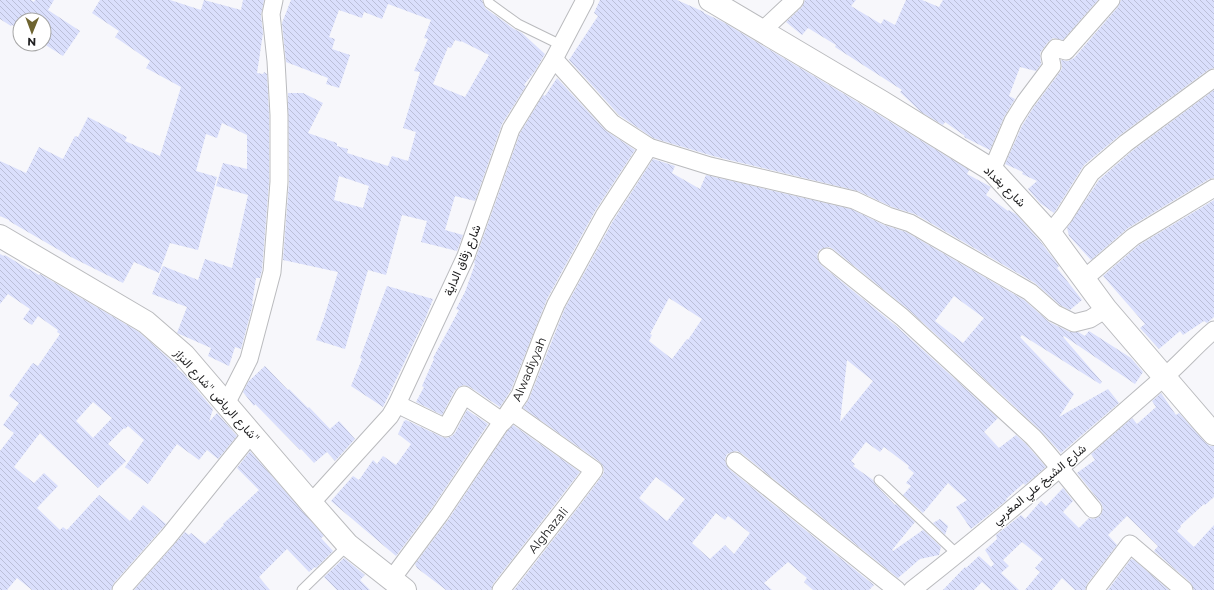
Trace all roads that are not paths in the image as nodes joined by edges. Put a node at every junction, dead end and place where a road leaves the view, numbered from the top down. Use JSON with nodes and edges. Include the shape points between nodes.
{"nodes":[{"id":1,"x":274,"y":0,"type":"edge"},
{"id":2,"x":488,"y":0,"type":"edge"},
{"id":3,"x":585,"y":0,"type":"edge"},
{"id":4,"x":710,"y":0,"type":"edge"},
{"id":5,"x":796,"y":0,"type":"edge"},
{"id":6,"x":1111,"y":0,"type":"edge"},
{"id":7,"x":762,"y":31,"type":"junction"},
{"id":8,"x":557,"y":52,"type":"junction"},
{"id":9,"x":1214,"y":78,"type":"edge"},
{"id":10,"x":649,"y":147,"type":"junction"},
{"id":11,"x":992,"y":170,"type":"junction"},
{"id":12,"x":1214,"y":188,"type":"edge"},
{"id":13,"x":1050,"y":233,"type":"junction"},
{"id":14,"x":0,"y":236,"type":"edge"},
{"id":15,"x":827,"y":257,"type":"dead end"},
{"id":16,"x":1085,"y":278,"type":"junction"},
{"id":17,"x":1106,"y":309,"type":"junction"},
{"id":18,"x":1214,"y":330,"type":"edge"},
{"id":19,"x":1165,"y":377,"type":"junction"},
{"id":20,"x":226,"y":404,"type":"junction"},
{"id":21,"x":397,"y":404,"type":"junction"},
{"id":22,"x":503,"y":422,"type":"junction"},
{"id":23,"x":251,"y":434,"type":"junction"},
{"id":24,"x":1214,"y":434,"type":"edge"},
{"id":25,"x":735,"y":461,"type":"dead end"},
{"id":26,"x":1059,"y":468,"type":"junction"},
{"id":27,"x":879,"y":480,"type":"dead end"},
{"id":28,"x":311,"y":503,"type":"junction"},
{"id":29,"x":1093,"y":509,"type":"dead end"},
{"id":30,"x":348,"y":545,"type":"junction"},
{"id":31,"x":957,"y":554,"type":"junction"},
{"id":32,"x":398,"y":585,"type":"edge"},
{"id":33,"x":121,"y":590,"type":"edge"},
{"id":34,"x":302,"y":590,"type":"edge"},
{"id":35,"x":501,"y":590,"type":"edge"},
{"id":36,"x":897,"y":590,"type":"edge"},
{"id":37,"x":912,"y":590,"type":"edge"},
{"id":38,"x":1095,"y":590,"type":"edge"},
{"id":39,"x":1184,"y":590,"type":"edge"}],
"edges":[{"from":1,"to":20,"type":"street","via":[[270,14],[276,61],[279,182],[272,272],[249,359]]},
{"from":2,"to":8,"type":"lane"},
{"from":3,"to":8,"type":"street","name":"شارع زقاق الداية"},
{"from":4,"to":7,"type":"main road","name":"شارع بغداد"},
{"from":5,"to":7,"type":"street"},
{"from":6,"to":11,"type":"street","via":[[1066,51],[1056,48],[1052,52],[1052,66],[1013,120]]},
{"from":7,"to":11,"type":"main road","name":"شارع بغداد"},
{"from":8,"to":10,"type":"street","via":[[612,123]]},
{"from":8,"to":21,"type":"street","name":"شارع زقاق الداية","via":[[511,129],[466,256]]},
{"from":9,"to":13,"type":"street","via":[[1126,143],[1091,173]]},
{"from":10,"to":17,"type":"street","via":[[710,166],[854,200],[888,216],[910,222],[1030,292],[1054,313],[1074,323],[1090,319]]},
{"from":10,"to":22,"type":"street","name":"Alwadiyyah","via":[[604,216],[556,304],[520,395]]},
{"from":11,"to":13,"type":"main road","name":"شارع بغداد"},
{"from":12,"to":16,"type":"street","via":[[1133,237]]},
{"from":13,"to":16,"type":"main road","name":"شارع بغداد"},
{"from":14,"to":20,"type":"main road","name":"شارع الرياض \"شارع النزاز\"","via":[[146,322],[184,355]]},
{"from":15,"to":26,"type":"street","via":[[902,318],[968,377],[1033,437]]},
{"from":16,"to":17,"type":"main road","name":"شارع بغداد"},
{"from":17,"to":19,"type":"main road","name":"شارع بغداد"},
{"from":18,"to":19,"type":"street","name":"شارع الشيخ علي المغربي"},
{"from":19,"to":24,"type":"main road","name":"شارع بغداد"},
{"from":19,"to":26,"type":"street","name":"شارع الشيخ علي المغربي"},
{"from":20,"to":23,"type":"main road","name":"شارع الرياض \"شارع النزاز\""},
{"from":21,"to":22,"type":"street","via":[[446,428],[464,395]]},
{"from":21,"to":28,"type":"street","name":"شارع زقاق الداية","via":[[390,416]]},
{"from":22,"to":32,"type":"street","name":"Alwadiyyah","via":[[440,514]]},
{"from":22,"to":35,"type":"street","name":"Alghazali","via":[[512,412],[594,470]]},
{"from":23,"to":28,"type":"main road","name":"شارع الرياض \"شارع النزاز\""},
{"from":23,"to":33,"type":"street","via":[[168,537]]},
{"from":25,"to":36,"type":"street"},
{"from":26,"to":29,"type":"street"},
{"from":26,"to":31,"type":"street","name":"شارع الشيخ علي المغربي"},
{"from":27,"to":31,"type":"lane"},
{"from":28,"to":30,"type":"main road","name":"شارع الرياض \"شارع النزاز\""},
{"from":30,"to":32,"type":"main road","name":"شارع الرياض \"شارع النزاز\""},
{"from":30,"to":34,"type":"lane"},
{"from":31,"to":37,"type":"street","name":"شارع الشيخ علي المغربي"},
{"from":38,"to":39,"type":"street","via":[[1130,544]]}]}
